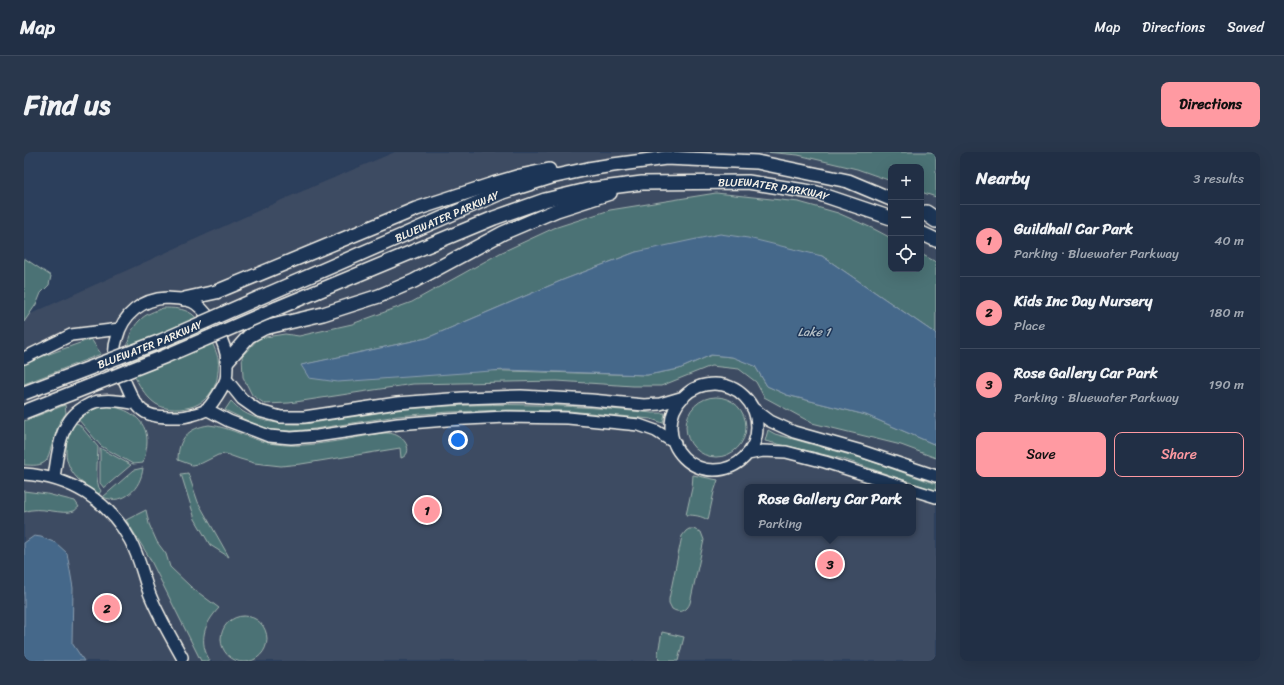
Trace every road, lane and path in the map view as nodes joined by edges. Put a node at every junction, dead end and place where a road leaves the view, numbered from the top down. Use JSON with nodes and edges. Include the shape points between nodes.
{"nodes":[{"id":1,"x":666,"y":158,"type":"junction"},
{"id":2,"x":642,"y":183,"type":"junction"},
{"id":3,"x":888,"y":198,"type":"edge"},
{"id":4,"x":888,"y":217,"type":"edge"},
{"id":5,"x":924,"y":234,"type":"edge"},
{"id":6,"x":936,"y":240,"type":"edge"},
{"id":7,"x":184,"y":300,"type":"junction"},
{"id":8,"x":120,"y":329,"type":"junction"},
{"id":9,"x":24,"y":358,"type":"edge"},
{"id":10,"x":227,"y":361,"type":"junction"},
{"id":11,"x":226,"y":379,"type":"junction"},
{"id":12,"x":24,"y":393,"type":"edge"},
{"id":13,"x":684,"y":397,"type":"junction"},
{"id":14,"x":137,"y":404,"type":"junction"},
{"id":15,"x":754,"y":409,"type":"junction"},
{"id":16,"x":206,"y":410,"type":"junction"},
{"id":17,"x":24,"y":412,"type":"edge"},
{"id":18,"x":675,"y":443,"type":"junction"},
{"id":19,"x":748,"y":454,"type":"junction"},
{"id":20,"x":24,"y":474,"type":"edge"},
{"id":21,"x":936,"y":476,"type":"edge"},
{"id":22,"x":54,"y":478,"type":"junction"},
{"id":23,"x":895,"y":484,"type":"edge"},
{"id":24,"x":916,"y":491,"type":"edge"},
{"id":25,"x":936,"y":497,"type":"edge"},
{"id":26,"x":182,"y":658,"type":"dead end"}],
"edges":[{"from":1,"to":3,"type":"street","name":"BLUEWATER PARKWAY","via":[[757,162],[848,180]]},
{"from":1,"to":7,"type":"street","via":[[564,167],[520,176],[416,209],[216,292]]},
{"from":1,"to":12,"type":"street","name":"BLUEWATER PARKWAY","bridge":true,"via":[[588,168],[515,188],[468,206],[161,340]]},
{"from":2,"to":4,"type":"street","name":"BLUEWATER PARKWAY","via":[[748,182],[817,193]]},
{"from":2,"to":10,"type":"street","via":[[550,213],[503,233],[414,281],[379,296],[323,314],[264,328],[249,336]]},
{"from":2,"to":17,"type":"street","name":"BLUEWATER PARKWAY","bridge":true,"via":[[579,192],[532,204],[494,218],[166,356]]},
{"from":5,"to":6,"type":"street"},
{"from":7,"to":8,"type":"street","via":[[160,298],[142,304],[129,314]]},
{"from":7,"to":10,"type":"street","via":[[195,303],[208,316],[224,344]]},
{"from":8,"to":9,"type":"street","via":[[71,335]]},
{"from":8,"to":14,"type":"street","via":[[115,347],[116,361]]},
{"from":10,"to":11,"type":"street"},
{"from":11,"to":13,"type":"street","via":[[242,399],[259,411],[281,417],[304,417],[397,403],[463,398],[521,396],[644,405],[660,404]]},
{"from":11,"to":16,"type":"street"},
{"from":13,"to":15,"type":"street","via":[[695,388],[708,384],[722,384],[735,389]]},
{"from":13,"to":18,"type":"street","via":[[676,407],[672,419]]},
{"from":14,"to":16,"type":"street","via":[[142,410],[155,416],[181,417]]},
{"from":14,"to":22,"type":"street","via":[[100,401],[78,411],[68,421],[62,434]]},
{"from":15,"to":19,"type":"street","via":[[757,432]]},
{"from":15,"to":21,"type":"street","via":[[770,421],[794,432]]},
{"from":16,"to":18,"type":"street","via":[[269,436],[291,438],[398,424],[506,417],[568,418],[639,425],[656,431]]},
{"from":18,"to":19,"type":"street","via":[[686,459],[698,466],[712,469],[727,468]]},
{"from":19,"to":23,"type":"street","via":[[786,452]]},
{"from":20,"to":22,"type":"street"},
{"from":22,"to":26,"type":"street","via":[[79,488],[98,501],[120,524],[140,562],[160,618]]},
{"from":24,"to":25,"type":"street"}]}
